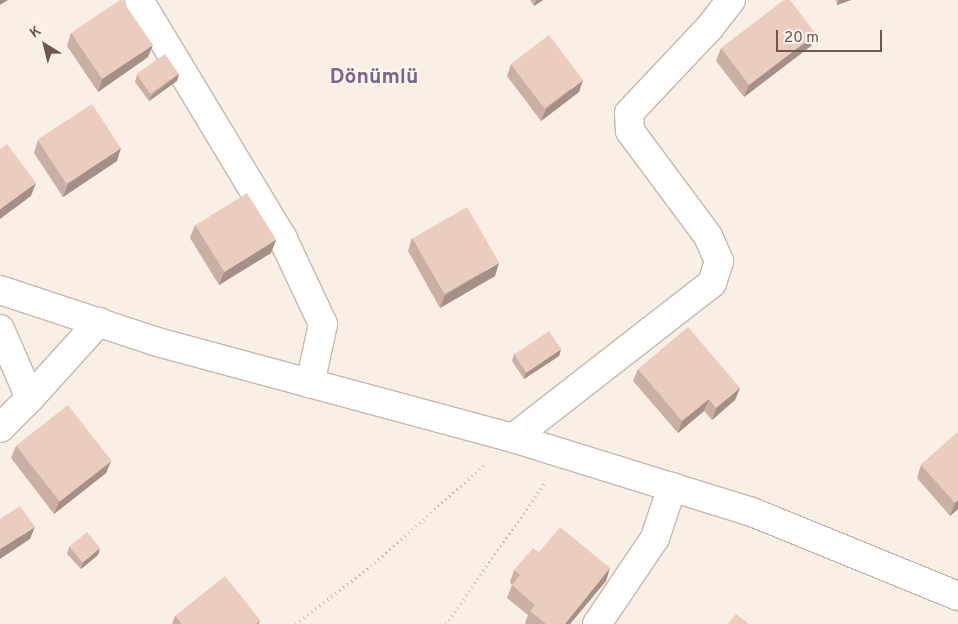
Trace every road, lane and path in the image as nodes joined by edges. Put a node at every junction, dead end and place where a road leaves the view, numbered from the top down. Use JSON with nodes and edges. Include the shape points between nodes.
{"nodes":[{"id":1,"x":140,"y":0,"type":"edge"},
{"id":2,"x":731,"y":0,"type":"edge"},
{"id":3,"x":0,"y":290,"type":"edge"},
{"id":4,"x":99,"y":322,"type":"junction"},
{"id":5,"x":0,"y":329,"type":"edge"},
{"id":6,"x":310,"y":384,"type":"junction"},
{"id":7,"x":30,"y":398,"type":"junction"},
{"id":8,"x":0,"y":428,"type":"edge"},
{"id":9,"x":513,"y":438,"type":"junction"},
{"id":10,"x":565,"y":454,"type":"junction"},
{"id":11,"x":672,"y":487,"type":"junction"},
{"id":12,"x":958,"y":596,"type":"edge"},
{"id":13,"x":296,"y":624,"type":"edge"},
{"id":14,"x":446,"y":624,"type":"edge"},
{"id":15,"x":597,"y":624,"type":"edge"}],
"edges":[{"from":1,"to":6,"type":"street","via":[[282,237],[323,324]]},
{"from":2,"to":9,"type":"street","via":[[710,27],[629,113],[630,131],[708,236],[719,261],[712,283]]},
{"from":3,"to":4,"type":"street"},
{"from":4,"to":6,"type":"street","via":[[157,342]]},
{"from":4,"to":7,"type":"street"},
{"from":5,"to":7,"type":"street"},
{"from":6,"to":9,"type":"street"},
{"from":7,"to":8,"type":"street"},
{"from":9,"to":10,"type":"street"},
{"from":9,"to":13,"type":"path","via":[[371,566]]},
{"from":10,"to":11,"type":"street"},
{"from":10,"to":14,"type":"path"},
{"from":11,"to":12,"type":"street","via":[[752,512]]},
{"from":11,"to":15,"type":"street","via":[[655,538]]}]}
